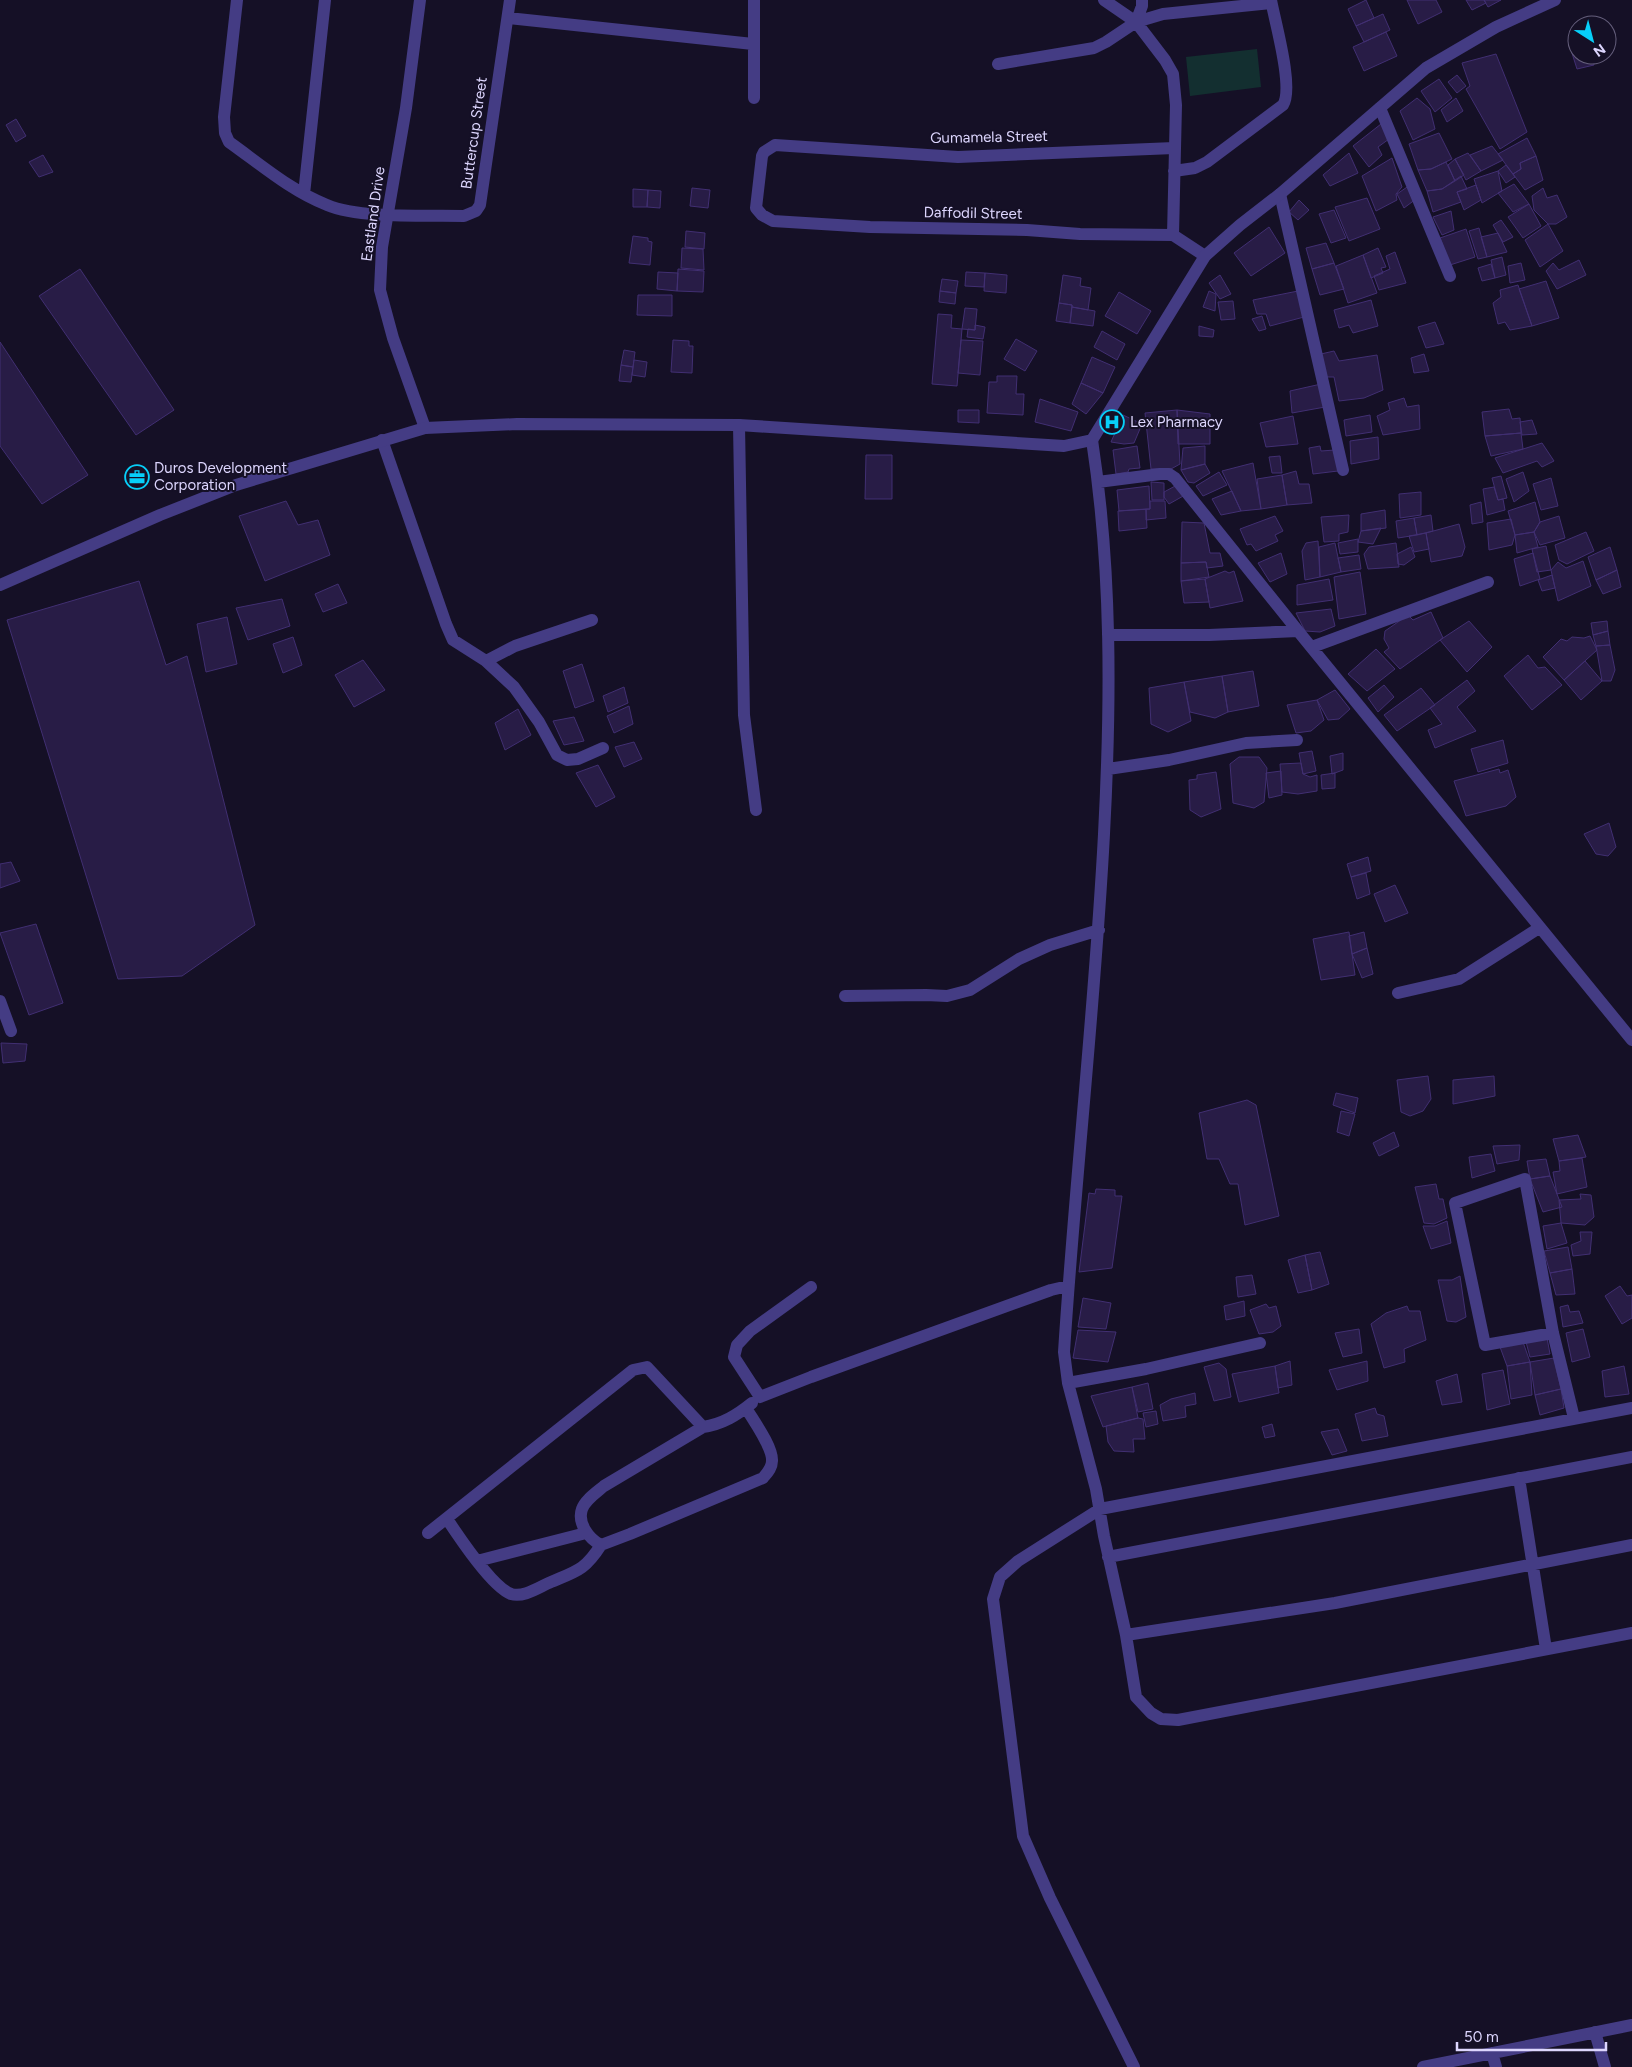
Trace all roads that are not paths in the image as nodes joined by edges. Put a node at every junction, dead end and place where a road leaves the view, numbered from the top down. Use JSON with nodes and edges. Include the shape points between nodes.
{"nodes":[{"id":1,"x":237,"y":0,"type":"edge"},
{"id":2,"x":325,"y":0,"type":"edge"},
{"id":3,"x":420,"y":0,"type":"edge"},
{"id":4,"x":510,"y":0,"type":"edge"},
{"id":5,"x":754,"y":0,"type":"edge"},
{"id":6,"x":1104,"y":0,"type":"edge"},
{"id":7,"x":1142,"y":0,"type":"edge"},
{"id":8,"x":1553,"y":0,"type":"edge"},
{"id":9,"x":1271,"y":1,"type":"edge"},
{"id":10,"x":508,"y":18,"type":"junction"},
{"id":11,"x":1136,"y":22,"type":"junction"},
{"id":12,"x":753,"y":44,"type":"junction"},
{"id":13,"x":998,"y":64,"type":"dead end"},
{"id":14,"x":754,"y":98,"type":"dead end"},
{"id":15,"x":1380,"y":108,"type":"junction"},
{"id":16,"x":1174,"y":148,"type":"junction"},
{"id":17,"x":1174,"y":170,"type":"junction"},
{"id":18,"x":304,"y":194,"type":"junction"},
{"id":19,"x":1280,"y":194,"type":"junction"},
{"id":20,"x":388,"y":214,"type":"junction"},
{"id":21,"x":773,"y":221,"type":"joint"},
{"id":22,"x":1173,"y":235,"type":"junction"},
{"id":23,"x":1205,"y":256,"type":"junction"},
{"id":24,"x":1450,"y":276,"type":"dead end"},
{"id":25,"x":739,"y":425,"type":"junction"},
{"id":26,"x":425,"y":428,"type":"junction"},
{"id":27,"x":382,"y":440,"type":"junction"},
{"id":28,"x":1092,"y":440,"type":"junction"},
{"id":29,"x":1343,"y":470,"type":"dead end"},
{"id":30,"x":1098,"y":482,"type":"junction"},
{"id":31,"x":1488,"y":582,"type":"dead end"},
{"id":32,"x":0,"y":586,"type":"edge"},
{"id":33,"x":592,"y":620,"type":"dead end"},
{"id":34,"x":1298,"y":631,"type":"junction"},
{"id":35,"x":1108,"y":635,"type":"junction"},
{"id":36,"x":1312,"y":647,"type":"junction"},
{"id":37,"x":486,"y":661,"type":"junction"},
{"id":38,"x":1297,"y":740,"type":"dead end"},
{"id":39,"x":603,"y":748,"type":"dead end"},
{"id":40,"x":1108,"y":769,"type":"junction"},
{"id":41,"x":756,"y":810,"type":"dead end"},
{"id":42,"x":1539,"y":928,"type":"junction"},
{"id":43,"x":1099,"y":930,"type":"junction"},
{"id":44,"x":1398,"y":993,"type":"dead end"},
{"id":45,"x":845,"y":996,"type":"dead end"},
{"id":46,"x":0,"y":1001,"type":"edge"},
{"id":47,"x":11,"y":1031,"type":"dead end"},
{"id":48,"x":1632,"y":1040,"type":"edge"},
{"id":49,"x":1068,"y":1286,"type":"junction"},
{"id":50,"x":811,"y":1287,"type":"dead end"},
{"id":51,"x":1553,"y":1333,"type":"junction"},
{"id":52,"x":1260,"y":1343,"type":"dead end"},
{"id":53,"x":1068,"y":1383,"type":"junction"},
{"id":54,"x":760,"y":1397,"type":"junction"},
{"id":55,"x":746,"y":1408,"type":"junction"},
{"id":56,"x":1632,"y":1408,"type":"edge"},
{"id":57,"x":1574,"y":1418,"type":"junction"},
{"id":58,"x":704,"y":1427,"type":"junction"},
{"id":59,"x":1632,"y":1457,"type":"edge"},
{"id":60,"x":1520,"y":1478,"type":"junction"},
{"id":61,"x":1100,"y":1509,"type":"junction"},
{"id":62,"x":446,"y":1519,"type":"junction"},
{"id":63,"x":586,"y":1532,"type":"junction"},
{"id":64,"x":428,"y":1533,"type":"dead end"},
{"id":65,"x":601,"y":1544,"type":"junction"},
{"id":66,"x":1632,"y":1545,"type":"edge"},
{"id":67,"x":1108,"y":1557,"type":"junction"},
{"id":68,"x":477,"y":1561,"type":"junction"},
{"id":69,"x":1533,"y":1564,"type":"junction"},
{"id":70,"x":1632,"y":1633,"type":"edge"},
{"id":71,"x":1126,"y":1635,"type":"junction"},
{"id":72,"x":1546,"y":1649,"type":"junction"},
{"id":73,"x":1632,"y":2025,"type":"edge"},
{"id":74,"x":1595,"y":2032,"type":"junction"},
{"id":75,"x":1492,"y":2053,"type":"junction"},
{"id":76,"x":1134,"y":2067,"type":"edge"},
{"id":77,"x":1423,"y":2067,"type":"edge"},
{"id":78,"x":1496,"y":2067,"type":"edge"},
{"id":79,"x":1605,"y":2067,"type":"edge"}],
"edges":[{"from":1,"to":18,"type":"street","via":[[224,133],[230,142]]},
{"from":2,"to":18,"type":"street"},
{"from":3,"to":20,"type":"street","name":"Eastland Drive"},
{"from":4,"to":10,"type":"street","name":"Buttercup Street"},
{"from":5,"to":12,"type":"street"},
{"from":6,"to":11,"type":"street"},
{"from":7,"to":11,"type":"street"},
{"from":8,"to":15,"type":"street","via":[[1496,27],[1426,68]]},
{"from":9,"to":11,"type":"street","via":[[1163,14]]},
{"from":9,"to":17,"type":"street","via":[[1286,80],[1283,106],[1207,162],[1196,168]]},
{"from":10,"to":12,"type":"street"},
{"from":10,"to":20,"type":"street","name":"Buttercup Street","via":[[481,199],[476,211],[464,216]]},
{"from":11,"to":13,"type":"street","via":[[1094,48]]},
{"from":11,"to":16,"type":"street","via":[[1173,74],[1176,105]]},
{"from":12,"to":14,"type":"street"},
{"from":15,"to":19,"type":"street"},
{"from":15,"to":24,"type":"street"},
{"from":16,"to":17,"type":"street"},
{"from":16,"to":21,"type":"street","name":"Gumamela Street","via":[[958,157],[775,145],[762,156],[756,205],[760,213]]},
{"from":17,"to":22,"type":"street"},
{"from":18,"to":20,"type":"street","via":[[328,206],[351,212]]},
{"from":19,"to":23,"type":"street"},
{"from":19,"to":29,"type":"street"},
{"from":20,"to":26,"type":"street","name":"Eastland Drive","via":[[382,247],[380,290],[392,338]]},
{"from":21,"to":22,"type":"street","name":"Daffodil Street","via":[[870,227]]},
{"from":22,"to":23,"type":"street"},
{"from":23,"to":28,"type":"street"},
{"from":25,"to":26,"type":"street","via":[[518,424]]},
{"from":25,"to":28,"type":"street","via":[[1064,446]]},
{"from":25,"to":41,"type":"street","via":[[744,715]]},
{"from":26,"to":27,"type":"street"},
{"from":27,"to":32,"type":"street","via":[[236,485]]},
{"from":27,"to":37,"type":"street","via":[[453,640]]},
{"from":28,"to":30,"type":"street"},
{"from":30,"to":34,"type":"street","via":[[1160,474],[1175,478]]},
{"from":30,"to":35,"type":"street","via":[[1106,562]]},
{"from":31,"to":36,"type":"street"},
{"from":33,"to":37,"type":"street","via":[[515,646]]},
{"from":34,"to":35,"type":"street"},
{"from":34,"to":36,"type":"street"},
{"from":35,"to":40,"type":"street"},
{"from":36,"to":42,"type":"street"},
{"from":37,"to":39,"type":"street","via":[[514,687],[557,755],[567,760],[578,759]]},
{"from":38,"to":40,"type":"street","via":[[1246,743]]},
{"from":40,"to":43,"type":"street"},
{"from":42,"to":44,"type":"street","via":[[1459,979]]},
{"from":42,"to":48,"type":"street"},
{"from":43,"to":45,"type":"street","via":[[1050,945],[1019,959],[970,990],[947,996]]},
{"from":43,"to":49,"type":"street"},
{"from":46,"to":47,"type":"street"},
{"from":49,"to":53,"type":"street","via":[[1064,1352]]},
{"from":49,"to":54,"type":"street"},
{"from":50,"to":54,"type":"street","via":[[750,1331],[737,1345],[734,1357]]},
{"from":51,"to":51,"type":"street","via":[[1485,1345],[1455,1203],[1525,1179]]},
{"from":51,"to":57,"type":"street"},
{"from":52,"to":53,"type":"street"},
{"from":53,"to":61,"type":"street"},
{"from":54,"to":55,"type":"street"},
{"from":55,"to":58,"type":"street","via":[[718,1425]]},
{"from":55,"to":65,"type":"street","via":[[773,1460],[763,1478]]},
{"from":56,"to":57,"type":"street"},
{"from":57,"to":61,"type":"street"},
{"from":58,"to":62,"type":"street","via":[[647,1367],[633,1370]]},
{"from":58,"to":63,"type":"street","via":[[590,1497],[582,1508],[581,1518]]},
{"from":59,"to":60,"type":"street"},
{"from":60,"to":67,"type":"street"},
{"from":60,"to":69,"type":"street"},
{"from":61,"to":67,"type":"street"},
{"from":61,"to":76,"type":"street","via":[[1018,1560],[1000,1577],[993,1599],[1023,1836],[1050,1898]]},
{"from":62,"to":64,"type":"street"},
{"from":62,"to":68,"type":"street"},
{"from":63,"to":65,"type":"street","via":[[593,1541]]},
{"from":63,"to":68,"type":"street"},
{"from":65,"to":68,"type":"street","via":[[590,1562],[580,1570],[522,1595],[511,1594]]},
{"from":66,"to":69,"type":"street"},
{"from":67,"to":71,"type":"street"},
{"from":69,"to":71,"type":"street","via":[[1335,1603]]},
{"from":69,"to":72,"type":"street"},
{"from":70,"to":72,"type":"street"},
{"from":71,"to":72,"type":"street","via":[[1136,1697],[1161,1719],[1178,1720]]},
{"from":73,"to":74,"type":"street"},
{"from":74,"to":75,"type":"street"},
{"from":74,"to":79,"type":"street"},
{"from":75,"to":77,"type":"street"},
{"from":75,"to":78,"type":"street"}]}
